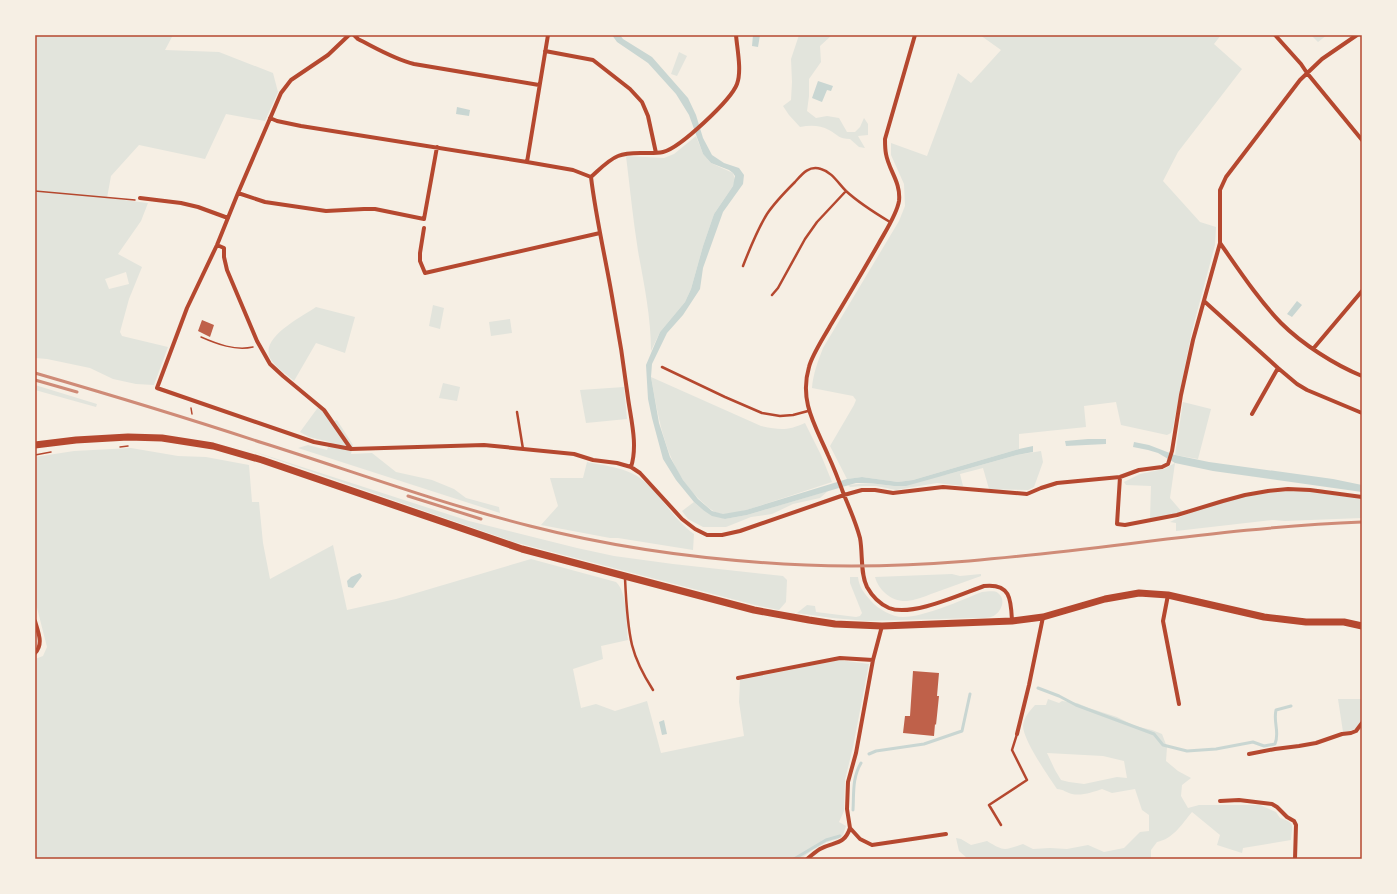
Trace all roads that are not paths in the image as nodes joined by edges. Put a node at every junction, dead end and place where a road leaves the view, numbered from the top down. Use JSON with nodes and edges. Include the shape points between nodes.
{"nodes":[{"id":1,"x":349,"y":35,"type":"edge"},
{"id":2,"x":354,"y":35,"type":"edge"},
{"id":3,"x":548,"y":35,"type":"edge"},
{"id":4,"x":736,"y":35,"type":"edge"},
{"id":5,"x":915,"y":35,"type":"edge"},
{"id":6,"x":1275,"y":35,"type":"edge"},
{"id":7,"x":1357,"y":35,"type":"edge"},
{"id":8,"x":545,"y":51,"type":"junction"},
{"id":9,"x":1307,"y":73,"type":"junction"},
{"id":10,"x":539,"y":85,"type":"junction"},
{"id":11,"x":270,"y":118,"type":"junction"},
{"id":12,"x":1362,"y":140,"type":"edge"},
{"id":13,"x":437,"y":147,"type":"junction"},
{"id":14,"x":656,"y":153,"type":"junction"},
{"id":15,"x":527,"y":162,"type":"junction"},
{"id":16,"x":591,"y":177,"type":"junction"},
{"id":17,"x":846,"y":191,"type":"junction"},
{"id":18,"x":238,"y":194,"type":"junction"},
{"id":19,"x":140,"y":198,"type":"road end"},
{"id":20,"x":228,"y":218,"type":"junction"},
{"id":21,"x":890,"y":222,"type":"junction"},
{"id":22,"x":424,"y":228,"type":"dead end"},
{"id":23,"x":600,"y":234,"type":"junction"},
{"id":24,"x":1220,"y":243,"type":"junction"},
{"id":25,"x":218,"y":245,"type":"junction"},
{"id":26,"x":743,"y":266,"type":"dead end"},
{"id":27,"x":1362,"y":291,"type":"edge"},
{"id":28,"x":772,"y":295,"type":"dead end"},
{"id":29,"x":1204,"y":300,"type":"junction"},
{"id":30,"x":1313,"y":349,"type":"junction"},
{"id":31,"x":662,"y":367,"type":"dead end"},
{"id":32,"x":1278,"y":368,"type":"junction"},
{"id":33,"x":1362,"y":376,"type":"edge"},
{"id":34,"x":808,"y":411,"type":"junction"},
{"id":35,"x":517,"y":412,"type":"dead end"},
{"id":36,"x":1362,"y":413,"type":"edge"},
{"id":37,"x":1252,"y":414,"type":"dead end"},
{"id":38,"x":35,"y":445,"type":"edge"},
{"id":39,"x":523,"y":448,"type":"junction"},
{"id":40,"x":351,"y":449,"type":"junction"},
{"id":41,"x":631,"y":467,"type":"junction"},
{"id":42,"x":1120,"y":477,"type":"junction"},
{"id":43,"x":844,"y":495,"type":"junction"},
{"id":44,"x":1362,"y":497,"type":"edge"},
{"id":45,"x":625,"y":577,"type":"junction"},
{"id":46,"x":1168,"y":595,"type":"junction"},
{"id":47,"x":1043,"y":616,"type":"junction"},
{"id":48,"x":35,"y":621,"type":"edge"},
{"id":49,"x":1012,"y":621,"type":"junction"},
{"id":50,"x":882,"y":626,"type":"junction"},
{"id":51,"x":1362,"y":626,"type":"edge"},
{"id":52,"x":35,"y":653,"type":"edge"},
{"id":53,"x":873,"y":660,"type":"junction"},
{"id":54,"x":738,"y":678,"type":"dead end"},
{"id":55,"x":653,"y":690,"type":"dead end"},
{"id":56,"x":1179,"y":704,"type":"dead end"},
{"id":57,"x":1362,"y":723,"type":"edge"},
{"id":58,"x":1017,"y":734,"type":"joint"},
{"id":59,"x":1249,"y":754,"type":"dead end"},
{"id":60,"x":1220,"y":801,"type":"dead end"},
{"id":61,"x":1001,"y":825,"type":"dead end"},
{"id":62,"x":850,"y":828,"type":"junction"},
{"id":63,"x":946,"y":834,"type":"dead end"},
{"id":64,"x":807,"y":859,"type":"edge"},
{"id":65,"x":1295,"y":859,"type":"edge"}],
"edges":[{"from":1,"to":11,"type":"street","via":[[328,55],[291,80],[281,93]]},
{"from":2,"to":10,"type":"street","via":[[404,62]]},
{"from":3,"to":8,"type":"street"},
{"from":4,"to":14,"type":"street","via":[[738,83],[731,96],[673,148]]},
{"from":5,"to":21,"type":"street","via":[[885,139],[886,155],[898,186],[898,202]]},
{"from":6,"to":9,"type":"street"},
{"from":7,"to":9,"type":"street","via":[[1322,59]]},
{"from":8,"to":10,"type":"street"},
{"from":8,"to":14,"type":"street","via":[[593,60],[630,89],[642,102],[648,116]]},
{"from":9,"to":12,"type":"street"},
{"from":9,"to":24,"type":"street","via":[[1226,176],[1220,190]]},
{"from":10,"to":15,"type":"street"},
{"from":11,"to":13,"type":"street","via":[[295,125]]},
{"from":11,"to":18,"type":"street"},
{"from":13,"to":15,"type":"street"},
{"from":13,"to":18,"type":"street","via":[[424,219],[375,209],[326,211],[265,202]]},
{"from":14,"to":16,"type":"street","via":[[618,155]]},
{"from":15,"to":16,"type":"street","via":[[573,170]]},
{"from":16,"to":23,"type":"street"},
{"from":17,"to":21,"type":"lane"},
{"from":17,"to":26,"type":"lane","via":[[830,173],[814,168],[807,170],[767,213]]},
{"from":17,"to":28,"type":"lane","via":[[805,238]]},
{"from":18,"to":20,"type":"street"},
{"from":19,"to":20,"type":"street","via":[[198,206]]},
{"from":20,"to":25,"type":"street"},
{"from":21,"to":34,"type":"street","via":[[809,366],[805,390]]},
{"from":22,"to":23,"type":"street","via":[[420,261],[425,273]]},
{"from":23,"to":41,"type":"street","via":[[626,379],[634,442]]},
{"from":24,"to":29,"type":"street"},
{"from":24,"to":30,"type":"street","via":[[1274,315]]},
{"from":25,"to":40,"type":"street","via":[[224,248],[227,270],[258,345],[270,364],[324,410]]},
{"from":25,"to":40,"type":"street","via":[[188,308],[157,388],[314,442]]},
{"from":27,"to":30,"type":"street"},
{"from":29,"to":32,"type":"street"},
{"from":29,"to":42,"type":"street","via":[[1188,361],[1169,462],[1162,467],[1139,470]]},
{"from":30,"to":33,"type":"street"},
{"from":31,"to":34,"type":"lane","via":[[762,412],[780,416]]},
{"from":32,"to":36,"type":"street","via":[[1307,390]]},
{"from":32,"to":37,"type":"street"},
{"from":34,"to":43,"type":"street"},
{"from":35,"to":39,"type":"lane"},
{"from":38,"to":45,"type":"main road","via":[[128,437],[162,438],[213,446],[262,460],[522,550]]},
{"from":39,"to":40,"type":"street","via":[[484,445]]},
{"from":39,"to":41,"type":"street","via":[[574,454]]},
{"from":41,"to":43,"type":"street","via":[[640,473],[682,519],[707,535],[740,531]]},
{"from":42,"to":43,"type":"street","via":[[1057,484],[1027,494],[943,487],[893,493],[862,490]]},
{"from":42,"to":44,"type":"street","via":[[1117,524],[1125,525],[1172,517],[1245,495],[1268,491],[1310,490]]},
{"from":43,"to":49,"type":"street","via":[[860,539],[864,578],[878,601],[890,608],[914,610],[993,585],[1004,589],[1009,596]]},
{"from":45,"to":50,"type":"main road","via":[[786,617],[835,624]]},
{"from":45,"to":55,"type":"lane","via":[[632,646],[643,674]]},
{"from":46,"to":47,"type":"main road","via":[[1125,594]]},
{"from":46,"to":51,"type":"main road","via":[[1264,617],[1306,622],[1344,622]]},
{"from":46,"to":56,"type":"street","via":[[1163,621]]},
{"from":47,"to":49,"type":"main road"},
{"from":47,"to":58,"type":"street"},
{"from":48,"to":52,"type":"street","via":[[40,643]]},
{"from":49,"to":50,"type":"main road"},
{"from":50,"to":53,"type":"street"},
{"from":53,"to":54,"type":"street","via":[[840,658]]},
{"from":53,"to":62,"type":"street","via":[[856,753],[848,782],[847,809]]},
{"from":57,"to":59,"type":"street","via":[[1351,733],[1299,746]]},
{"from":58,"to":61,"type":"lane","via":[[1012,750],[1027,780],[989,805]]},
{"from":60,"to":65,"type":"street","via":[[1256,801],[1277,807],[1296,825]]},
{"from":62,"to":63,"type":"street","via":[[860,839],[872,845]]},
{"from":62,"to":64,"type":"street","via":[[847,837],[842,841],[820,849]]}]}
